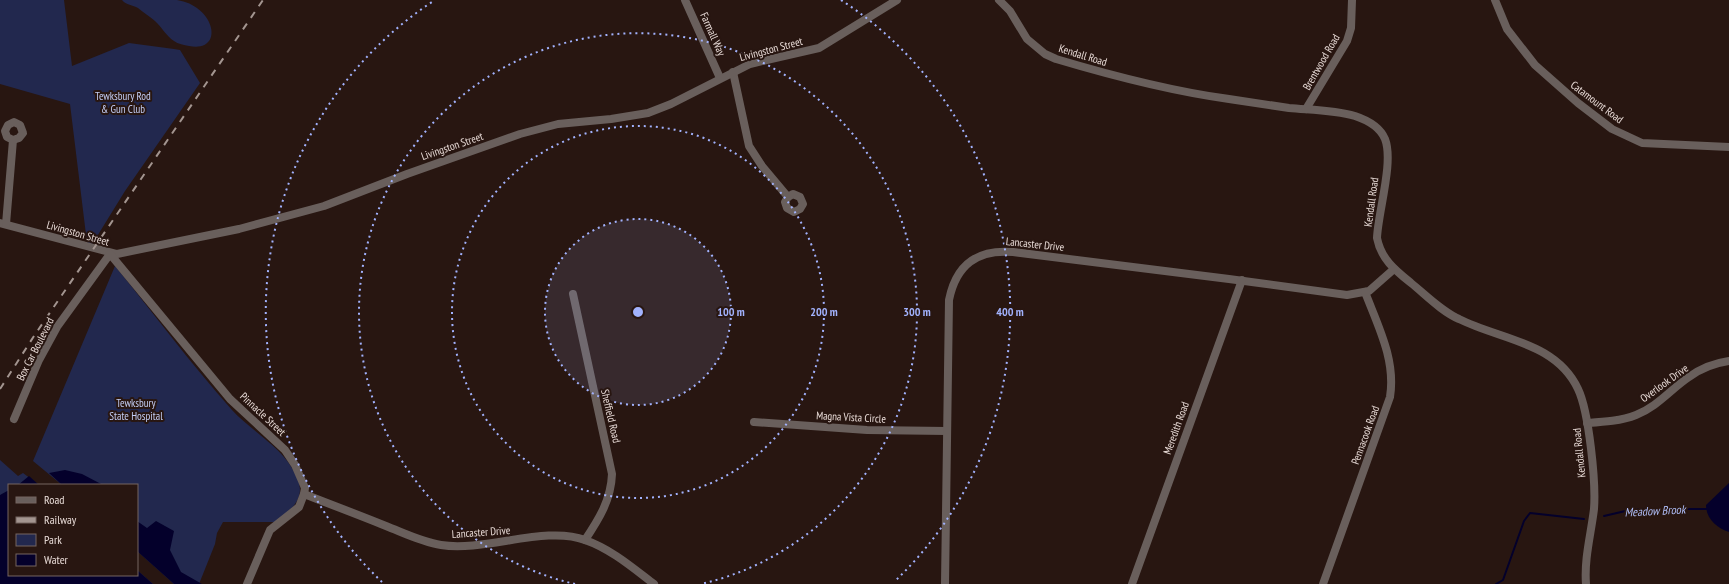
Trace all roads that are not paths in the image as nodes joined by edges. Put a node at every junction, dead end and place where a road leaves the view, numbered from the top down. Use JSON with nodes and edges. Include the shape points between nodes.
{"nodes":[{"id":1,"x":685,"y":0,"type":"edge"},
{"id":2,"x":897,"y":0,"type":"edge"},
{"id":3,"x":999,"y":0,"type":"edge"},
{"id":4,"x":1352,"y":0,"type":"edge"},
{"id":5,"x":1495,"y":0,"type":"edge"},
{"id":6,"x":733,"y":72,"type":"junction"},
{"id":7,"x":720,"y":78,"type":"junction"},
{"id":8,"x":1306,"y":109,"type":"junction"},
{"id":9,"x":13,"y":140,"type":"dead end"},
{"id":10,"x":1729,"y":147,"type":"edge"},
{"id":11,"x":788,"y":197,"type":"dead end"},
{"id":12,"x":3,"y":224,"type":"edge"},
{"id":13,"x":110,"y":254,"type":"junction"},
{"id":14,"x":1394,"y":269,"type":"junction"},
{"id":15,"x":1242,"y":280,"type":"junction"},
{"id":16,"x":1365,"y":292,"type":"junction"},
{"id":17,"x":573,"y":294,"type":"dead end"},
{"id":18,"x":1729,"y":361,"type":"edge"},
{"id":19,"x":14,"y":419,"type":"dead end"},
{"id":20,"x":754,"y":422,"type":"dead end"},
{"id":21,"x":1587,"y":424,"type":"junction"},
{"id":22,"x":947,"y":431,"type":"junction"},
{"id":23,"x":304,"y":494,"type":"junction"},
{"id":24,"x":585,"y":540,"type":"junction"},
{"id":25,"x":247,"y":584,"type":"edge"},
{"id":26,"x":654,"y":584,"type":"edge"},
{"id":27,"x":945,"y":584,"type":"edge"},
{"id":28,"x":1132,"y":584,"type":"edge"},
{"id":29,"x":1323,"y":584,"type":"edge"},
{"id":30,"x":1586,"y":584,"type":"edge"}],
"edges":[{"from":1,"to":7,"type":"street","name":"Farmall Way"},
{"from":2,"to":6,"type":"street","name":"Livingston Street","via":[[819,48],[750,64]]},
{"from":3,"to":8,"type":"street","name":"Kendall Road","via":[[1010,11],[1027,39],[1056,59],[1160,87],[1205,96]]},
{"from":4,"to":8,"type":"street","name":"Brentwood Road","via":[[1351,28],[1347,41]]},
{"from":5,"to":10,"type":"street","name":"Catamount Road","via":[[1507,29],[1535,65],[1612,129],[1642,143]]},
{"from":6,"to":7,"type":"street","name":"Livingston Street"},
{"from":6,"to":11,"type":"street","via":[[749,146]]},
{"from":7,"to":13,"type":"street","name":"Livingston Street","via":[[648,113],[558,124],[520,134],[324,206],[239,229],[126,253]]},
{"from":8,"to":14,"type":"street","name":"Kendall Road","via":[[1355,116],[1374,126],[1385,139],[1387,162],[1378,238],[1383,256]]},
{"from":9,"to":12,"type":"street"},
{"from":12,"to":13,"type":"street","name":"Livingston Street"},
{"from":13,"to":19,"type":"street","name":"Box Car Boulevard","via":[[57,327],[39,360]]},
{"from":13,"to":23,"type":"street","name":"Pinnacle Street","via":[[230,399],[285,450],[302,481]]},
{"from":14,"to":16,"type":"street","name":"Lancaster Drive"},
{"from":14,"to":21,"type":"street","name":"Kendall Road","via":[[1457,318],[1525,344],[1557,360],[1569,372],[1579,390]]},
{"from":15,"to":16,"type":"street","name":"Lancaster Drive","via":[[1346,295]]},
{"from":15,"to":22,"type":"street","name":"Lancaster Drive","via":[[1002,251],[979,257],[960,269],[949,300]]},
{"from":15,"to":28,"type":"street","name":"Meredith Road"},
{"from":16,"to":29,"type":"street","name":"Pennacook Road","via":[[1392,367],[1393,381],[1390,397]]},
{"from":17,"to":24,"type":"street","name":"Sheffield Road","via":[[612,474],[611,488],[604,509]]},
{"from":18,"to":21,"type":"street","name":"Overlook Drive","via":[[1689,376],[1653,406],[1637,415]]},
{"from":20,"to":22,"type":"street","name":"Magna Vista Circle","via":[[867,430]]},
{"from":21,"to":30,"type":"street","name":"Kendall Road","via":[[1594,506],[1587,554]]},
{"from":22,"to":27,"type":"street","name":"Lancaster Drive"},
{"from":23,"to":24,"type":"street","name":"Lancaster Drive","via":[[441,545],[460,547],[556,536]]},
{"from":23,"to":25,"type":"street","via":[[294,513],[270,530]]},
{"from":24,"to":26,"type":"street","name":"Lancaster Drive","via":[[614,555]]}]}
